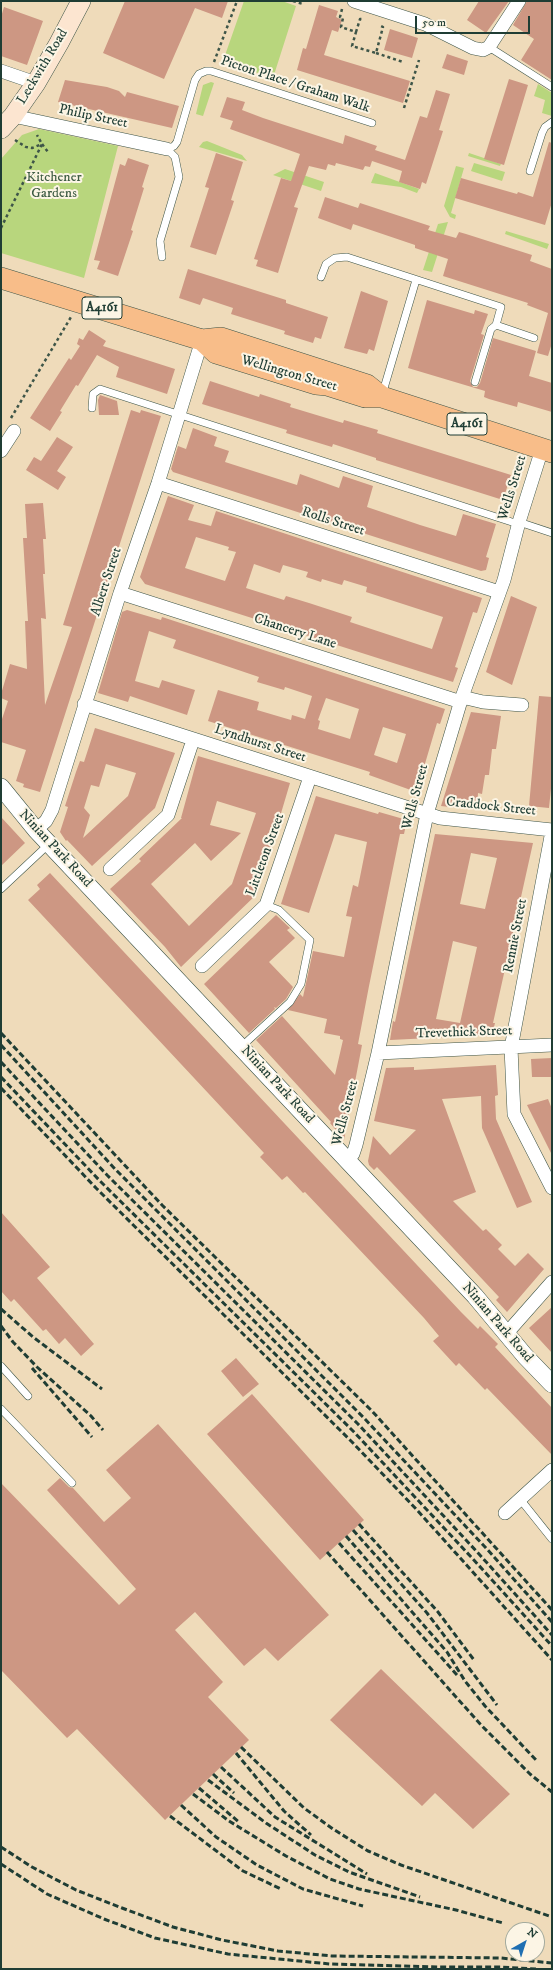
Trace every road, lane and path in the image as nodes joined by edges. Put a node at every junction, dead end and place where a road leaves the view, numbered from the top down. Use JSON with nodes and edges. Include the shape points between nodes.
{"nodes":[{"id":1,"x":80,"y":1,"type":"edge"},
{"id":2,"x":237,"y":1,"type":"edge"},
{"id":3,"x":293,"y":1,"type":"edge"},
{"id":4,"x":354,"y":1,"type":"edge"},
{"id":5,"x":519,"y":1,"type":"edge"},
{"id":6,"x":303,"y":4,"type":"dead end"},
{"id":7,"x":342,"y":9,"type":"dead end"},
{"id":8,"x":363,"y":20,"type":"dead end"},
{"id":9,"x":379,"y":25,"type":"dead end"},
{"id":10,"x":356,"y":32,"type":"junction"},
{"id":11,"x":489,"y":47,"type":"junction"},
{"id":12,"x":376,"y":53,"type":"junction"},
{"id":13,"x":419,"y":60,"type":"dead end"},
{"id":14,"x":403,"y":62,"type":"dead end"},
{"id":15,"x":1,"y":71,"type":"edge"},
{"id":16,"x":211,"y":72,"type":"junction"},
{"id":17,"x":36,"y":83,"type":"junction"},
{"id":18,"x":552,"y":87,"type":"edge"},
{"id":19,"x":404,"y":108,"type":"dead end"},
{"id":20,"x":552,"y":122,"type":"edge"},
{"id":21,"x":372,"y":123,"type":"dead end"},
{"id":22,"x":10,"y":128,"type":"edge"},
{"id":23,"x":35,"y":131,"type":"dead end"},
{"id":24,"x":42,"y":144,"type":"junction"},
{"id":25,"x":167,"y":149,"type":"junction"},
{"id":26,"x":48,"y":152,"type":"dead end"},
{"id":27,"x":530,"y":171,"type":"dead end"},
{"id":28,"x":1,"y":228,"type":"edge"},
{"id":29,"x":162,"y":257,"type":"dead end"},
{"id":30,"x":321,"y":277,"type":"dead end"},
{"id":31,"x":1,"y":278,"type":"edge"},
{"id":32,"x":416,"y":280,"type":"junction"},
{"id":33,"x":80,"y":301,"type":"junction"},
{"id":34,"x":496,"y":325,"type":"junction"},
{"id":35,"x":534,"y":338,"type":"dead end"},
{"id":36,"x":202,"y":340,"type":"junction"},
{"id":37,"x":475,"y":382,"type":"dead end"},
{"id":38,"x":382,"y":397,"type":"junction"},
{"id":39,"x":92,"y":408,"type":"dead end"},
{"id":40,"x":179,"y":415,"type":"junction"},
{"id":41,"x":14,"y":431,"type":"joint"},
{"id":42,"x":547,"y":450,"type":"edge"},
{"id":43,"x":1,"y":451,"type":"edge"},
{"id":44,"x":158,"y":483,"type":"junction"},
{"id":45,"x":519,"y":523,"type":"junction"},
{"id":46,"x":552,"y":533,"type":"edge"},
{"id":47,"x":499,"y":592,"type":"junction"},
{"id":48,"x":120,"y":593,"type":"junction"},
{"id":49,"x":462,"y":700,"type":"junction"},
{"id":50,"x":84,"y":704,"type":"junction"},
{"id":51,"x":522,"y":705,"type":"dead end"},
{"id":52,"x":193,"y":740,"type":"junction"},
{"id":53,"x":310,"y":777,"type":"junction"},
{"id":54,"x":1,"y":787,"type":"edge"},
{"id":55,"x":427,"y":814,"type":"junction"},
{"id":56,"x":36,"y":830,"type":"junction"},
{"id":57,"x":552,"y":831,"type":"edge"},
{"id":58,"x":50,"y":844,"type":"junction"},
{"id":59,"x":110,"y":869,"type":"dead end"},
{"id":60,"x":1,"y":889,"type":"edge"},
{"id":61,"x":266,"y":905,"type":"junction"},
{"id":62,"x":202,"y":966,"type":"dead end"},
{"id":63,"x":552,"y":1046,"type":"edge"},
{"id":64,"x":241,"y":1047,"type":"junction"},
{"id":65,"x":511,"y":1048,"type":"junction"},
{"id":66,"x":378,"y":1053,"type":"junction"},
{"id":67,"x":347,"y":1160,"type":"junction"},
{"id":68,"x":552,"y":1188,"type":"edge"},
{"id":69,"x":552,"y":1282,"type":"edge"},
{"id":70,"x":507,"y":1333,"type":"junction"},
{"id":71,"x":1,"y":1366,"type":"edge"},
{"id":72,"x":552,"y":1384,"type":"edge"},
{"id":73,"x":28,"y":1396,"type":"dead end"},
{"id":74,"x":1,"y":1409,"type":"edge"},
{"id":75,"x":552,"y":1470,"type":"edge"},
{"id":76,"x":72,"y":1483,"type":"dead end"},
{"id":77,"x":520,"y":1499,"type":"junction"},
{"id":78,"x":505,"y":1513,"type":"dead end"},
{"id":79,"x":552,"y":1539,"type":"edge"}],
"edges":[{"from":1,"to":17,"type":"main road","name":"Leckwith Road"},
{"from":2,"to":16,"type":"path"},
{"from":3,"to":6,"type":"path"},
{"from":4,"to":11,"type":"street","via":[[424,24],[478,49]]},
{"from":5,"to":11,"type":"street"},
{"from":7,"to":10,"type":"path","via":[[341,27]]},
{"from":8,"to":10,"type":"path","via":[[360,19]]},
{"from":9,"to":12,"type":"path","via":[[384,27]]},
{"from":10,"to":12,"type":"path","via":[[352,46]]},
{"from":11,"to":18,"type":"lane"},
{"from":12,"to":14,"type":"path"},
{"from":13,"to":19,"type":"path"},
{"from":15,"to":17,"type":"street"},
{"from":16,"to":21,"type":"lane","name":"Picton Place / Graham Walk"},
{"from":16,"to":25,"type":"lane","name":"Picton Place / Graham Walk","via":[[199,74],[195,80],[177,142]]},
{"from":17,"to":22,"type":"main road","name":"Leckwith Road"},
{"from":20,"to":27,"type":"lane","via":[[542,133]]},
{"from":22,"to":24,"type":"path","via":[[26,147],[32,148]]},
{"from":22,"to":25,"type":"street","name":"Philip Street"},
{"from":23,"to":24,"type":"path"},
{"from":24,"to":26,"type":"path"},
{"from":24,"to":28,"type":"path"},
{"from":25,"to":29,"type":"lane","via":[[175,157],[179,177],[160,241]]},
{"from":30,"to":32,"type":"lane","via":[[326,264],[335,258],[347,257]]},
{"from":31,"to":33,"type":"main road","name":"Wellington Street","number":"A4161"},
{"from":32,"to":34,"type":"lane","via":[[501,307]]},
{"from":32,"to":38,"type":"lane"},
{"from":33,"to":36,"type":"main road","name":"Wellington Street","number":"A4161"},
{"from":33,"to":41,"type":"path","via":[[6,426]]},
{"from":34,"to":35,"type":"lane"},
{"from":34,"to":37,"type":"lane","via":[[491,329]]},
{"from":36,"to":38,"type":"main road","name":"Wellington Street","number":"A4161","via":[[216,353],[365,397]]},
{"from":36,"to":40,"type":"street","name":"Albert Street"},
{"from":38,"to":42,"type":"main road","name":"Wellington Street","number":"A4161"},
{"from":39,"to":40,"type":"lane","via":[[93,394],[100,389]]},
{"from":40,"to":44,"type":"street","name":"Albert Street"},
{"from":40,"to":45,"type":"lane"},
{"from":41,"to":43,"type":"street"},
{"from":42,"to":45,"type":"street","name":"Wells Street"},
{"from":44,"to":47,"type":"street","name":"Rolls Street"},
{"from":44,"to":48,"type":"street","name":"Albert Street"},
{"from":45,"to":46,"type":"lane"},
{"from":45,"to":47,"type":"street","name":"Wells Street"},
{"from":47,"to":49,"type":"street","name":"Wells Street"},
{"from":48,"to":49,"type":"street","name":"Chancery Lane"},
{"from":48,"to":50,"type":"street","name":"Albert Street"},
{"from":49,"to":51,"type":"street","name":"Chancery Lane"},
{"from":49,"to":55,"type":"street","name":"Wells Street"},
{"from":50,"to":52,"type":"street","name":"Lyndhurst Street"},
{"from":50,"to":56,"type":"street","name":"Albert Street","via":[[49,816]]},
{"from":52,"to":53,"type":"street","name":"Lyndhurst Street"},
{"from":52,"to":59,"type":"street","via":[[168,815]]},
{"from":53,"to":55,"type":"street","name":"Lyndhurst Street"},
{"from":53,"to":61,"type":"street","name":"Littleton Street"},
{"from":54,"to":56,"type":"street","name":"Ninian Park Road"},
{"from":55,"to":57,"type":"street","name":"Craddock Street","via":[[440,818]]},
{"from":55,"to":66,"type":"street","name":"Wells Street"},
{"from":56,"to":58,"type":"street","name":"Ninian Park Road"},
{"from":57,"to":65,"type":"street","name":"Rennie Street"},
{"from":58,"to":60,"type":"lane"},
{"from":58,"to":64,"type":"street","name":"Ninian Park Road"},
{"from":61,"to":62,"type":"street","name":"Littleton Street"},
{"from":61,"to":64,"type":"lane","via":[[279,910],[310,940],[301,984],[290,1002]]},
{"from":63,"to":65,"type":"street","name":"Trevethick Street"},
{"from":64,"to":67,"type":"street","name":"Ninian Park Road"},
{"from":65,"to":66,"type":"street","name":"Trevethick Street"},
{"from":65,"to":68,"type":"street","name":"Rennie Street","via":[[514,1114]]},
{"from":66,"to":67,"type":"street","name":"Wells Street","via":[[356,1145],[353,1154]]},
{"from":67,"to":70,"type":"street","name":"Ninian Park Road"},
{"from":69,"to":70,"type":"street"},
{"from":70,"to":72,"type":"street","name":"Ninian Park Road"},
{"from":71,"to":73,"type":"lane"},
{"from":74,"to":76,"type":"lane"},
{"from":75,"to":77,"type":"street"},
{"from":77,"to":78,"type":"street"},
{"from":77,"to":79,"type":"lane"}]}
